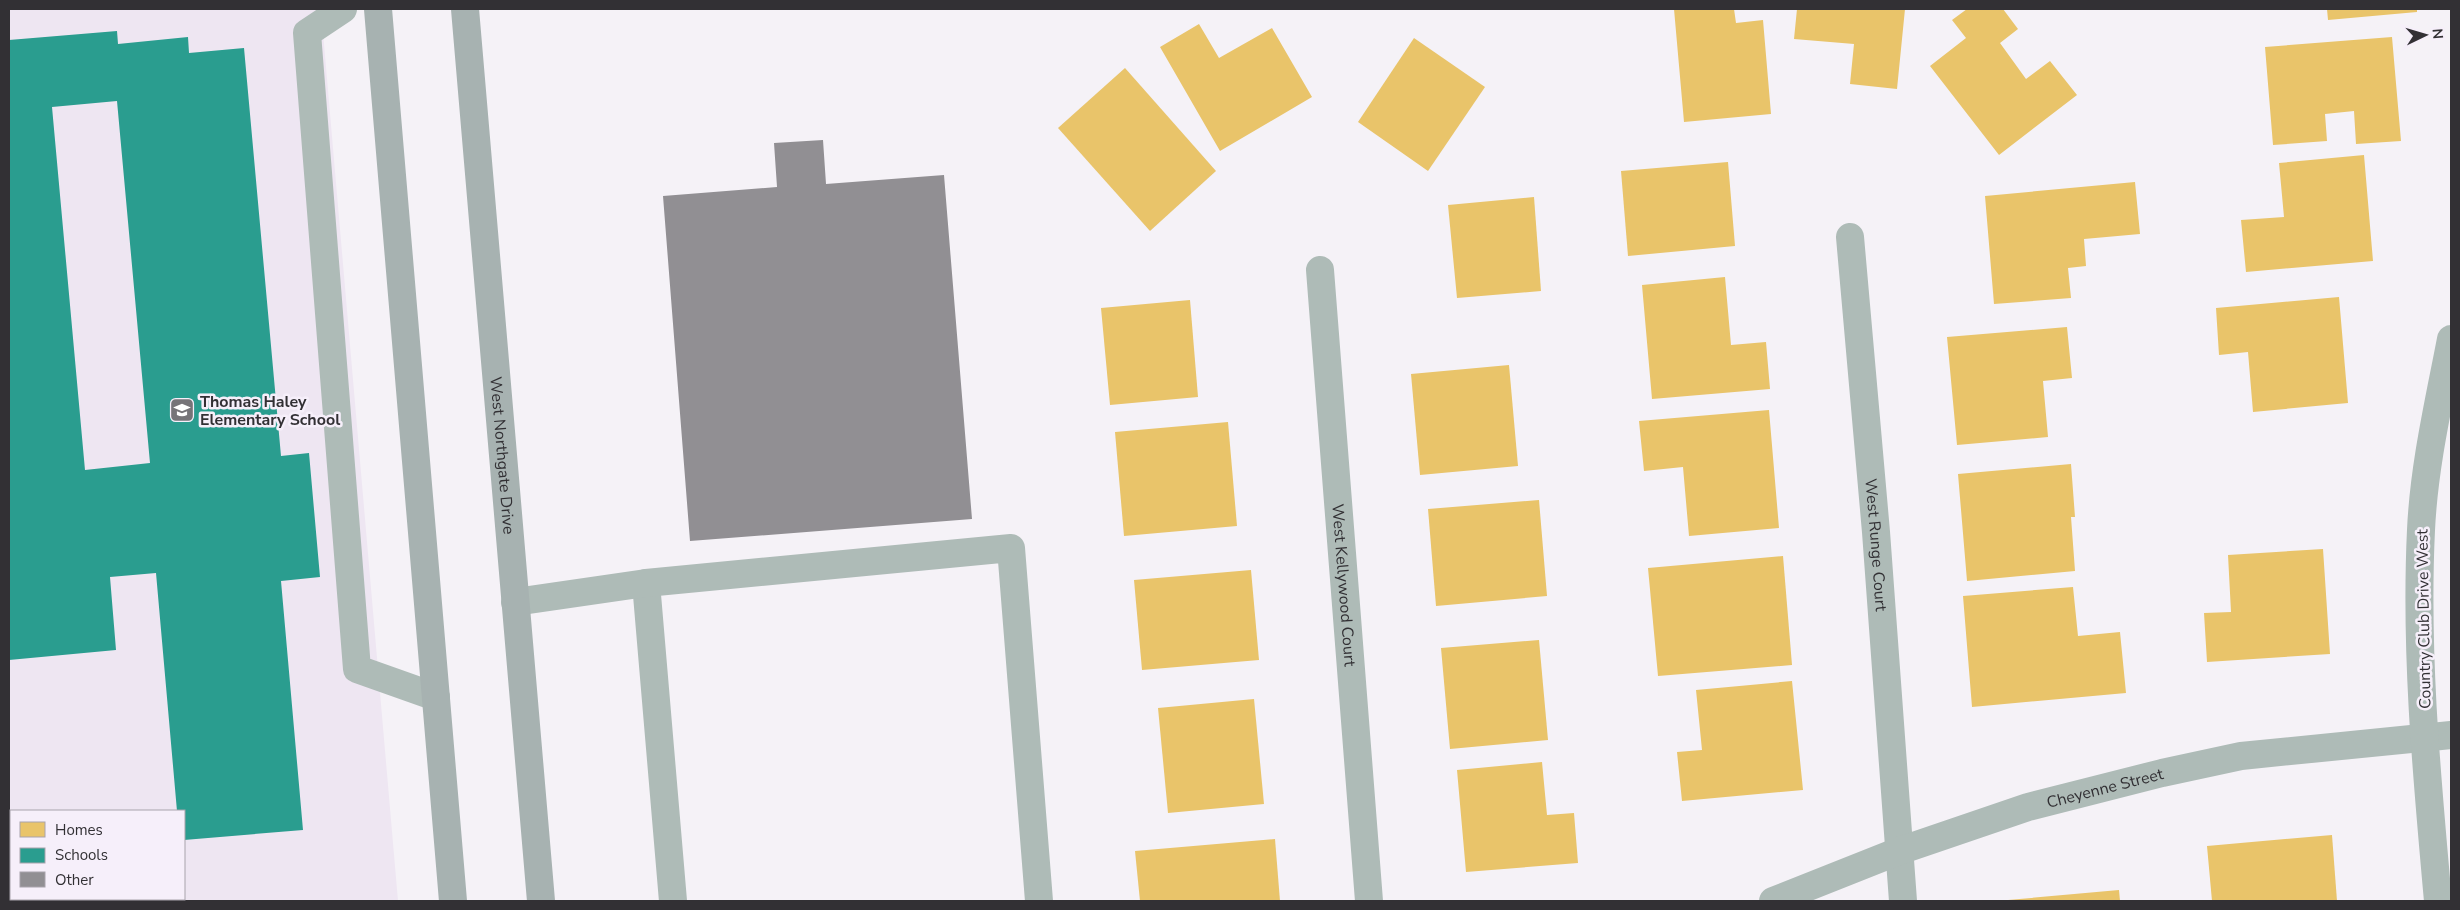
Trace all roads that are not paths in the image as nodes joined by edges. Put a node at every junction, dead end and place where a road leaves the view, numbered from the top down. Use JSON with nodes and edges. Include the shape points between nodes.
{"nodes":[{"id":1,"x":342,"y":9,"type":"edge"},
{"id":2,"x":378,"y":9,"type":"edge"},
{"id":3,"x":465,"y":9,"type":"edge"},
{"id":4,"x":1850,"y":237,"type":"dead end"},
{"id":5,"x":1320,"y":270,"type":"dead end"},
{"id":6,"x":2451,"y":339,"type":"edge"},
{"id":7,"x":646,"y":583,"type":"junction"},
{"id":8,"x":515,"y":602,"type":"junction"},
{"id":9,"x":436,"y":697,"type":"junction"},
{"id":10,"x":2438,"y":736,"type":"edge"},
{"id":11,"x":1900,"y":852,"type":"junction"},
{"id":12,"x":453,"y":901,"type":"edge"},
{"id":13,"x":541,"y":901,"type":"edge"},
{"id":14,"x":673,"y":901,"type":"edge"},
{"id":15,"x":1039,"y":901,"type":"edge"},
{"id":16,"x":1369,"y":901,"type":"edge"},
{"id":17,"x":1773,"y":901,"type":"edge"},
{"id":18,"x":1903,"y":901,"type":"edge"},
{"id":19,"x":2438,"y":901,"type":"edge"}],
"edges":[{"from":1,"to":9,"type":"street","via":[[307,33],[357,669]]},
{"from":2,"to":9,"type":"main road"},
{"from":3,"to":8,"type":"main road","name":"West Northgate Drive"},
{"from":4,"to":11,"type":"street","name":"West Runge Court"},
{"from":5,"to":16,"type":"street","name":"West Kellywood Court"},
{"from":6,"to":10,"type":"street","name":"Country Club Drive West","via":[[2429,457],[2421,529],[2421,671]]},
{"from":7,"to":8,"type":"street"},
{"from":7,"to":14,"type":"street"},
{"from":7,"to":15,"type":"street","via":[[1011,548]]},
{"from":8,"to":13,"type":"main road","name":"West Northgate Drive"},
{"from":9,"to":12,"type":"main road"},
{"from":10,"to":11,"type":"street","name":"Cheyenne Street","via":[[2241,756],[2028,807]]},
{"from":10,"to":19,"type":"street","name":"Country Club Drive West"},
{"from":11,"to":17,"type":"street","name":"Cheyenne Street"},
{"from":11,"to":18,"type":"street","name":"West Runge Court"}]}
